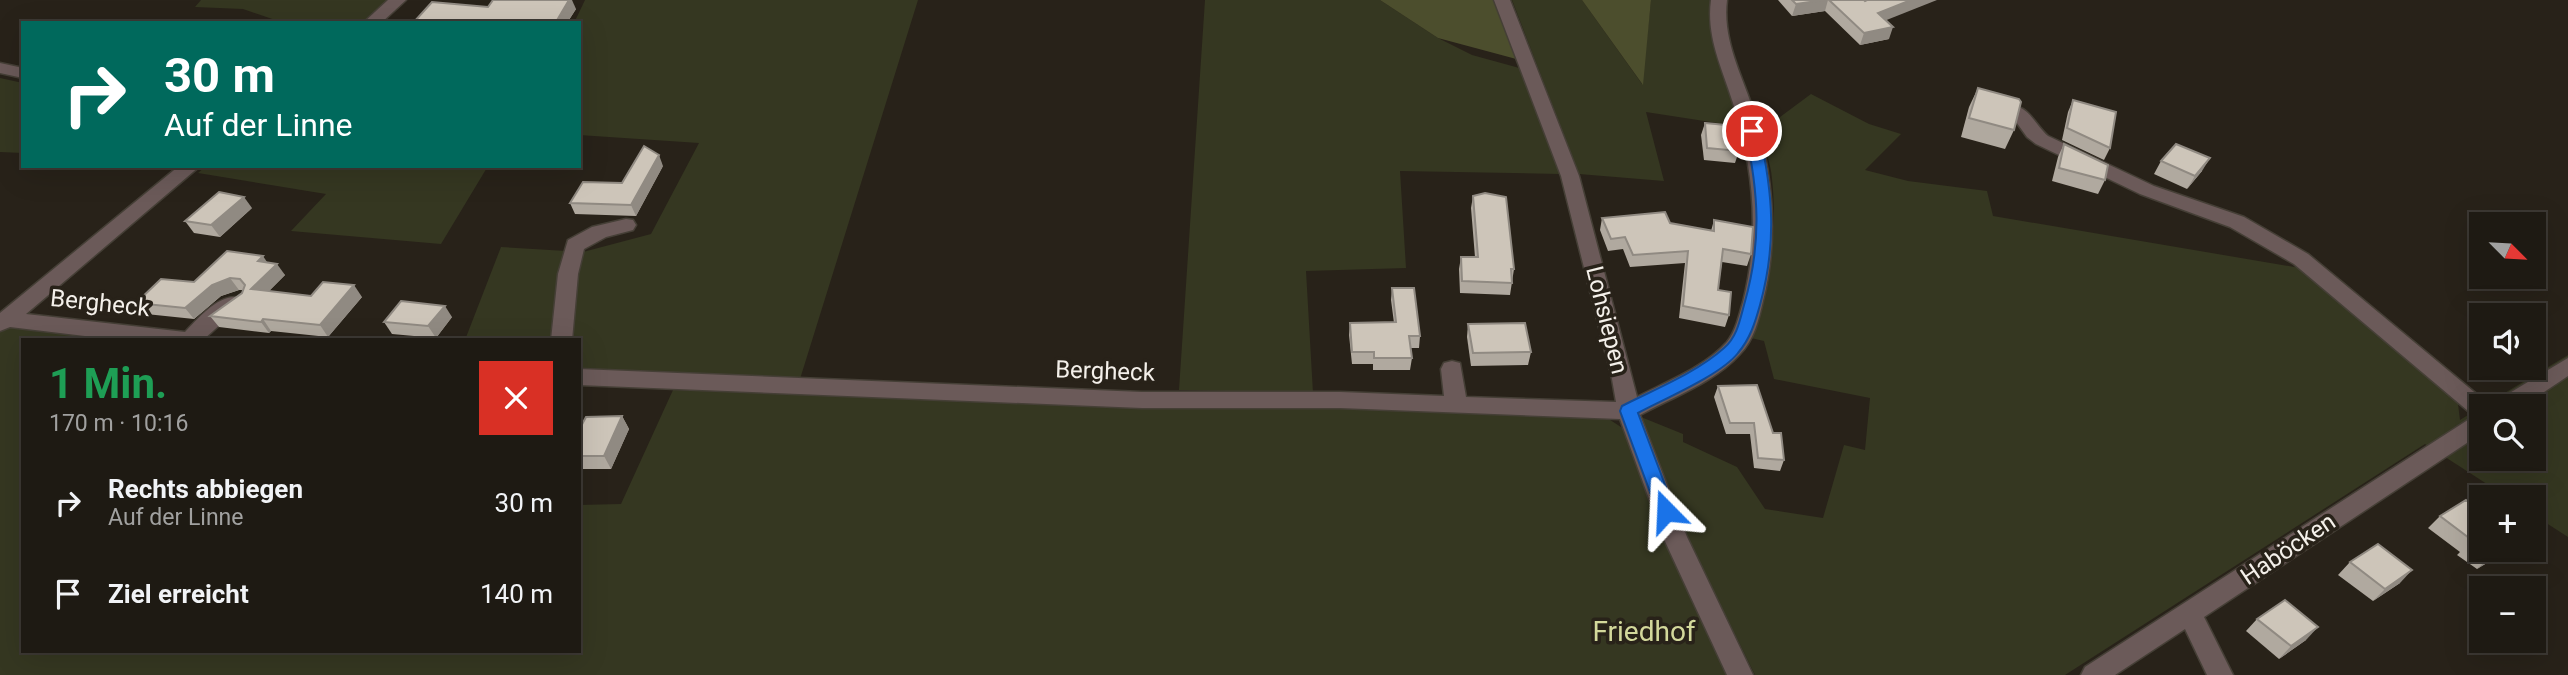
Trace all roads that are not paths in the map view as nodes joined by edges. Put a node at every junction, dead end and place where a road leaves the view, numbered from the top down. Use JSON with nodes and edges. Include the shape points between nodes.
{"nodes":[{"id":1,"x":398,"y":0,"type":"edge"},
{"id":2,"x":1502,"y":0,"type":"edge"},
{"id":3,"x":1719,"y":0,"type":"edge"},
{"id":4,"x":373,"y":21,"type":"edge"},
{"id":5,"x":0,"y":68,"type":"edge"},
{"id":6,"x":21,"y":73,"type":"edge"},
{"id":7,"x":2018,"y":112,"type":"edge"},
{"id":8,"x":189,"y":168,"type":"edge"},
{"id":9,"x":626,"y":225,"type":"dead end"},
{"id":10,"x":242,"y":298,"type":"edge"},
{"id":11,"x":3,"y":322,"type":"edge"},
{"id":12,"x":168,"y":338,"type":"edge"},
{"id":13,"x":191,"y":338,"type":"edge"},
{"id":14,"x":562,"y":338,"type":"edge"},
{"id":15,"x":2568,"y":366,"type":"edge"},
{"id":16,"x":1452,"y":369,"type":"dead end"},
{"id":17,"x":581,"y":377,"type":"edge"},
{"id":18,"x":2525,"y":394,"type":"edge"},
{"id":19,"x":2469,"y":399,"type":"edge"},
{"id":20,"x":1456,"y":404,"type":"junction"},
{"id":21,"x":1628,"y":411,"type":"junction"},
{"id":22,"x":2469,"y":431,"type":"edge"},
{"id":23,"x":2190,"y":614,"type":"junction"},
{"id":24,"x":1740,"y":675,"type":"edge"},
{"id":25,"x":2094,"y":675,"type":"edge"},
{"id":26,"x":2220,"y":675,"type":"edge"}],
"edges":[{"from":1,"to":4,"type":"street"},
{"from":2,"to":21,"type":"street","name":"Lohsiepen","via":[[1570,176]]},
{"from":3,"to":21,"type":"street","via":[[1716,15],[1723,46],[1760,167],[1765,242],[1758,284],[1744,332],[1731,351]]},
{"from":5,"to":6,"type":"street"},
{"from":7,"to":19,"type":"street","via":[[2042,140],[2147,190],[2237,222],[2280,246]]},
{"from":8,"to":11,"type":"street"},
{"from":9,"to":14,"type":"street","via":[[575,245]]},
{"from":10,"to":13,"type":"street"},
{"from":11,"to":12,"type":"street","name":"Bergheck"},
{"from":15,"to":18,"type":"street"},
{"from":16,"to":20,"type":"street"},
{"from":17,"to":20,"type":"street","name":"Bergheck","via":[[1142,400]]},
{"from":20,"to":21,"type":"street","name":"Bergheck"},
{"from":21,"to":24,"type":"street","name":"Lohsiepen","via":[[1675,537]]},
{"from":22,"to":23,"type":"street","name":"Haböcken"},
{"from":23,"to":25,"type":"street","name":"Haböcken"},
{"from":23,"to":26,"type":"street"}]}
